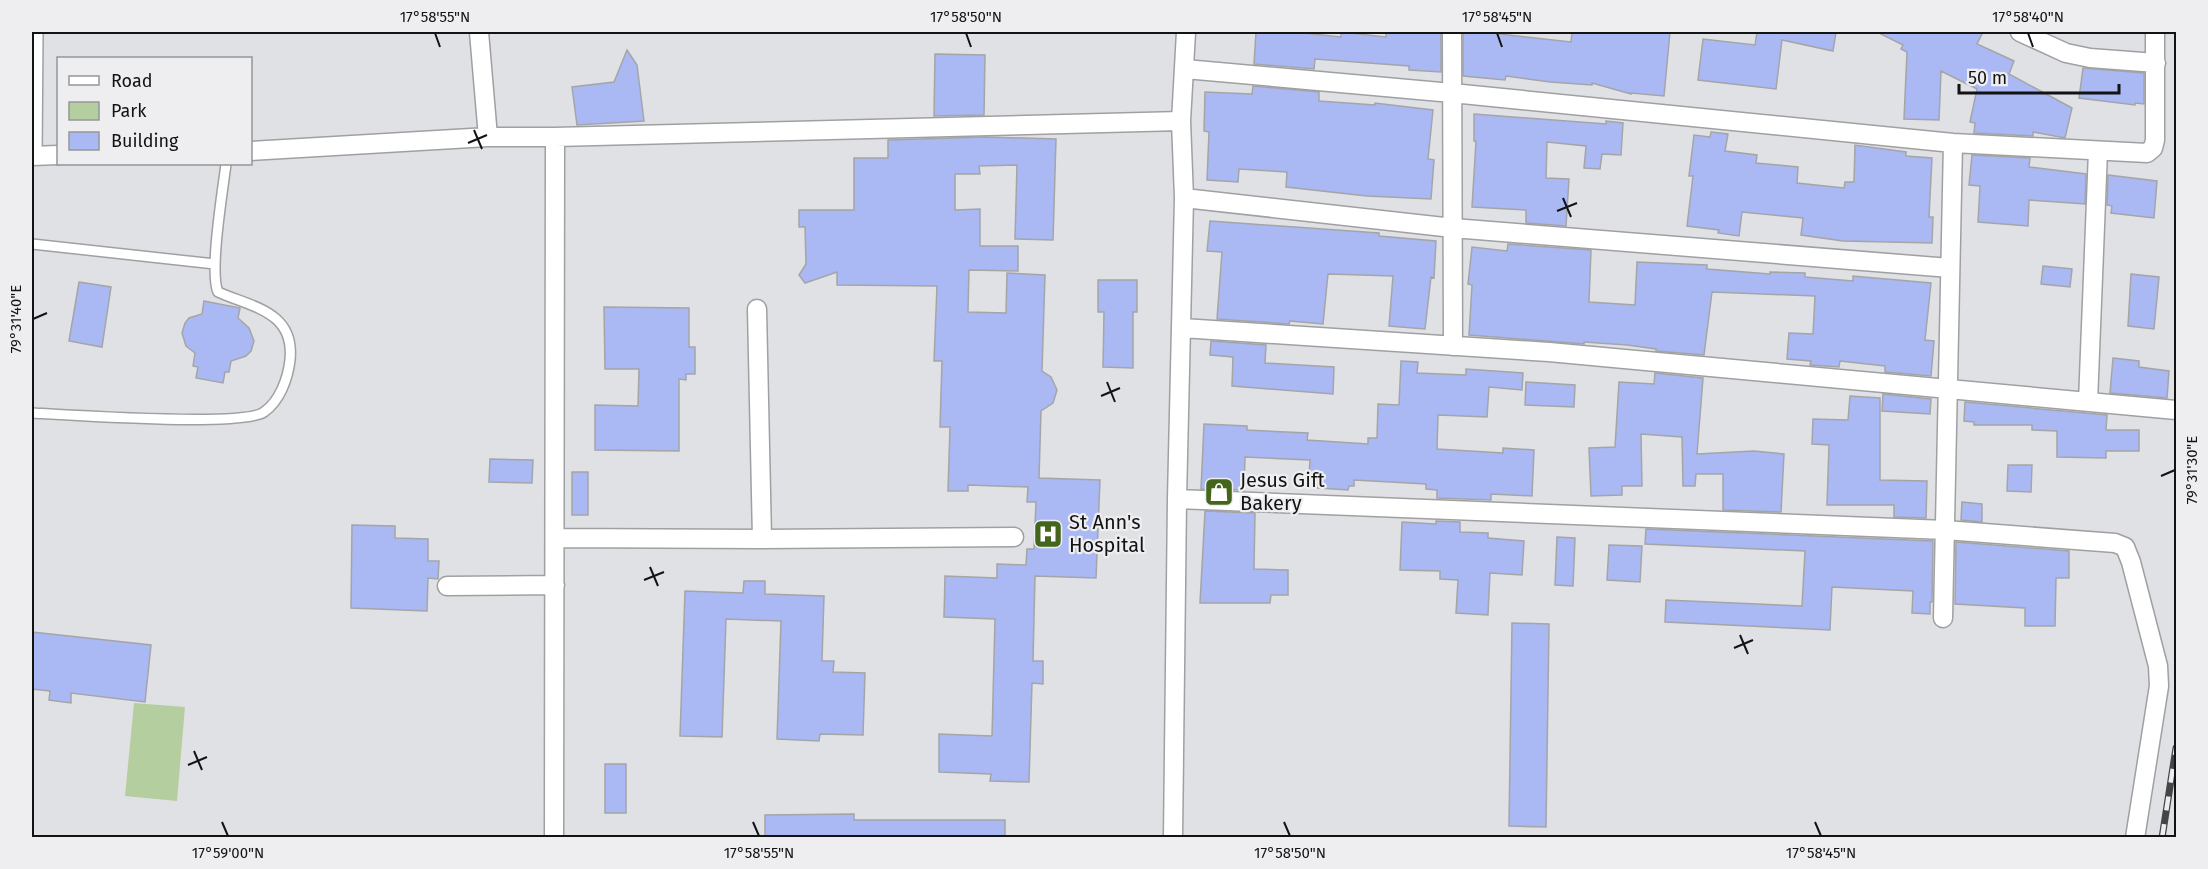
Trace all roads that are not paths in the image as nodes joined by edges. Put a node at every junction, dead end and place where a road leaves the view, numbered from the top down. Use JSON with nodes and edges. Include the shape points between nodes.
{"nodes":[{"id":1,"x":38,"y":32,"type":"edge"},
{"id":2,"x":479,"y":32,"type":"edge"},
{"id":3,"x":1186,"y":32,"type":"edge"},
{"id":4,"x":1452,"y":32,"type":"edge"},
{"id":5,"x":2020,"y":32,"type":"edge"},
{"id":6,"x":2155,"y":32,"type":"edge"},
{"id":7,"x":2156,"y":63,"type":"junction"},
{"id":8,"x":1185,"y":69,"type":"junction"},
{"id":9,"x":1452,"y":93,"type":"junction"},
{"id":10,"x":1181,"y":121,"type":"junction"},
{"id":11,"x":488,"y":137,"type":"junction"},
{"id":12,"x":555,"y":137,"type":"junction"},
{"id":13,"x":1953,"y":143,"type":"junction"},
{"id":14,"x":252,"y":151,"type":"edge"},
{"id":15,"x":2098,"y":151,"type":"junction"},
{"id":16,"x":57,"y":155,"type":"edge"},
{"id":17,"x":34,"y":156,"type":"edge"},
{"id":18,"x":226,"y":165,"type":"edge"},
{"id":19,"x":1184,"y":198,"type":"junction"},
{"id":20,"x":1453,"y":228,"type":"junction"},
{"id":21,"x":32,"y":244,"type":"edge"},
{"id":22,"x":215,"y":264,"type":"junction"},
{"id":23,"x":1950,"y":268,"type":"junction"},
{"id":24,"x":757,"y":309,"type":"dead end"},
{"id":25,"x":1182,"y":328,"type":"junction"},
{"id":26,"x":1453,"y":346,"type":"junction"},
{"id":27,"x":1948,"y":389,"type":"junction"},
{"id":28,"x":2088,"y":402,"type":"junction"},
{"id":29,"x":2176,"y":410,"type":"edge"},
{"id":30,"x":32,"y":413,"type":"edge"},
{"id":31,"x":1177,"y":499,"type":"junction"},
{"id":32,"x":1945,"y":530,"type":"junction"},
{"id":33,"x":1014,"y":537,"type":"dead end"},
{"id":34,"x":555,"y":538,"type":"junction"},
{"id":35,"x":762,"y":539,"type":"junction"},
{"id":36,"x":555,"y":585,"type":"junction"},
{"id":37,"x":447,"y":586,"type":"dead end"},
{"id":38,"x":1943,"y":618,"type":"dead end"},
{"id":39,"x":555,"y":837,"type":"edge"},
{"id":40,"x":1173,"y":837,"type":"edge"},
{"id":41,"x":2135,"y":837,"type":"edge"}],
"edges":[{"from":1,"to":17,"type":"lane"},
{"from":2,"to":11,"type":"street"},
{"from":3,"to":8,"type":"street"},
{"from":4,"to":9,"type":"street"},
{"from":5,"to":7,"type":"street","via":[[2066,53]]},
{"from":6,"to":7,"type":"street"},
{"from":7,"to":15,"type":"street","via":[[2153,148],[2147,153]]},
{"from":8,"to":9,"type":"street"},
{"from":8,"to":10,"type":"street"},
{"from":9,"to":13,"type":"street"},
{"from":9,"to":20,"type":"street"},
{"from":10,"to":12,"type":"street"},
{"from":10,"to":19,"type":"street"},
{"from":11,"to":12,"type":"street"},
{"from":11,"to":14,"type":"street"},
{"from":12,"to":34,"type":"street"},
{"from":13,"to":15,"type":"street"},
{"from":13,"to":23,"type":"street"},
{"from":15,"to":28,"type":"street"},
{"from":16,"to":17,"type":"street"},
{"from":18,"to":22,"type":"lane"},
{"from":19,"to":20,"type":"street"},
{"from":19,"to":25,"type":"street"},
{"from":20,"to":23,"type":"street"},
{"from":20,"to":26,"type":"street"},
{"from":21,"to":22,"type":"lane"},
{"from":22,"to":30,"type":"lane","via":[[218,292],[257,306],[274,316],[286,331],[291,353],[289,370],[279,396],[263,414],[228,420]]},
{"from":23,"to":27,"type":"street"},
{"from":24,"to":35,"type":"street"},
{"from":25,"to":26,"type":"street"},
{"from":25,"to":31,"type":"street"},
{"from":26,"to":27,"type":"street"},
{"from":27,"to":28,"type":"street"},
{"from":27,"to":32,"type":"street"},
{"from":28,"to":29,"type":"street"},
{"from":31,"to":32,"type":"street"},
{"from":31,"to":40,"type":"street"},
{"from":32,"to":38,"type":"street"},
{"from":32,"to":41,"type":"street","via":[[2115,543],[2125,547],[2158,666],[2159,686]]},
{"from":33,"to":35,"type":"street"},
{"from":34,"to":35,"type":"street"},
{"from":34,"to":36,"type":"street"},
{"from":36,"to":37,"type":"street"},
{"from":36,"to":39,"type":"street"}]}
